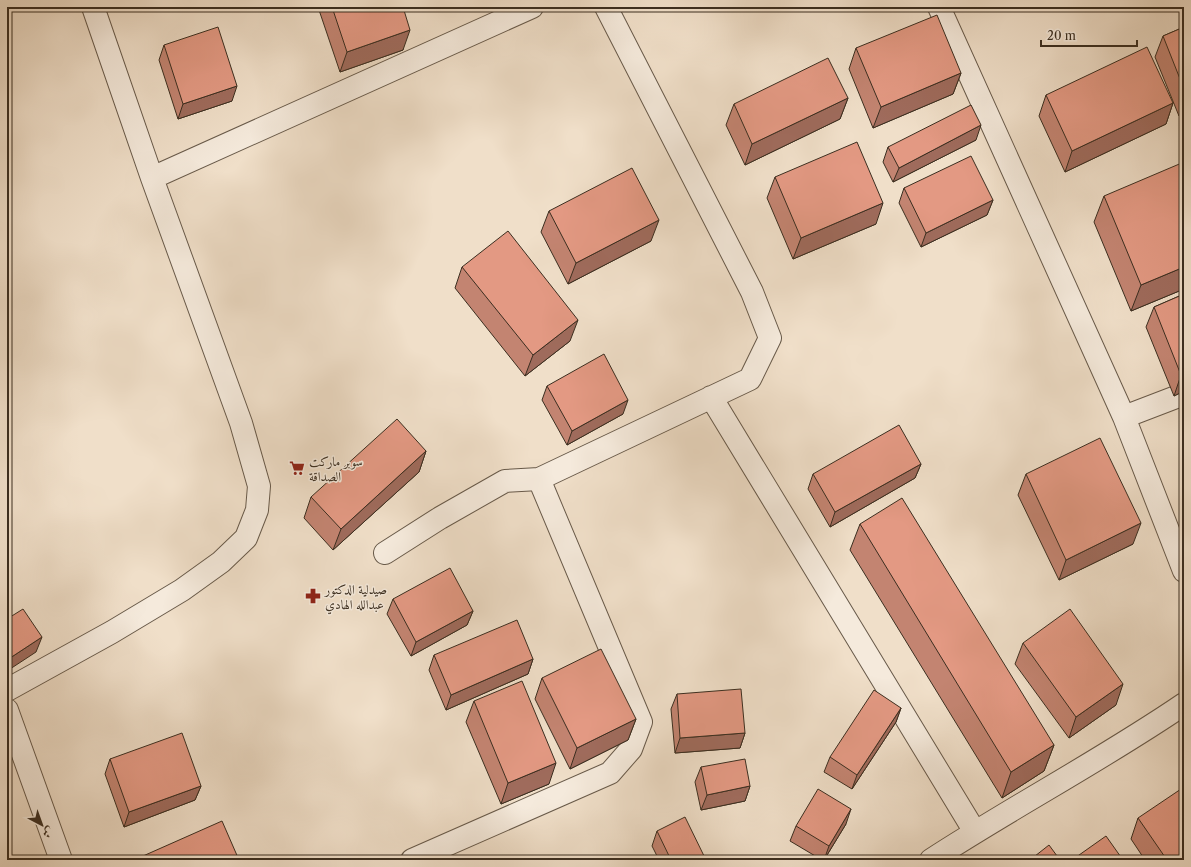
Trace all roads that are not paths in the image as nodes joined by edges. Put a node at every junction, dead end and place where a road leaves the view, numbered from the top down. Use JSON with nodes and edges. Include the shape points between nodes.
{"nodes":[{"id":1,"x":93,"y":7,"type":"edge"},
{"id":2,"x":532,"y":7,"type":"edge"},
{"id":3,"x":606,"y":7,"type":"edge"},
{"id":4,"x":939,"y":7,"type":"edge"},
{"id":5,"x":152,"y":178,"type":"junction"},
{"id":6,"x":1184,"y":394,"type":"edge"},
{"id":7,"x":711,"y":397,"type":"junction"},
{"id":8,"x":1124,"y":417,"type":"junction"},
{"id":9,"x":539,"y":479,"type":"junction"},
{"id":10,"x":385,"y":553,"type":"dead end"},
{"id":11,"x":1184,"y":571,"type":"edge"},
{"id":12,"x":7,"y":690,"type":"edge"},
{"id":13,"x":1184,"y":704,"type":"edge"},
{"id":14,"x":7,"y":710,"type":"edge"},
{"id":15,"x":975,"y":832,"type":"junction"},
{"id":16,"x":61,"y":860,"type":"edge"},
{"id":17,"x":412,"y":860,"type":"edge"},
{"id":18,"x":931,"y":860,"type":"edge"}],
"edges":[{"from":1,"to":5,"type":"street"},
{"from":2,"to":5,"type":"street"},
{"from":3,"to":7,"type":"street","via":[[752,292],[770,338],[750,379]]},
{"from":4,"to":8,"type":"street"},
{"from":5,"to":12,"type":"street","via":[[241,423],[259,486],[257,510],[246,538],[220,562],[182,590]]},
{"from":6,"to":8,"type":"street"},
{"from":7,"to":9,"type":"street"},
{"from":7,"to":15,"type":"street"},
{"from":8,"to":11,"type":"street"},
{"from":9,"to":10,"type":"street","via":[[505,481]]},
{"from":9,"to":17,"type":"street","via":[[641,722],[631,749],[610,773]]},
{"from":13,"to":15,"type":"street","via":[[1146,730]]},
{"from":14,"to":16,"type":"street"},
{"from":15,"to":18,"type":"street"}]}
